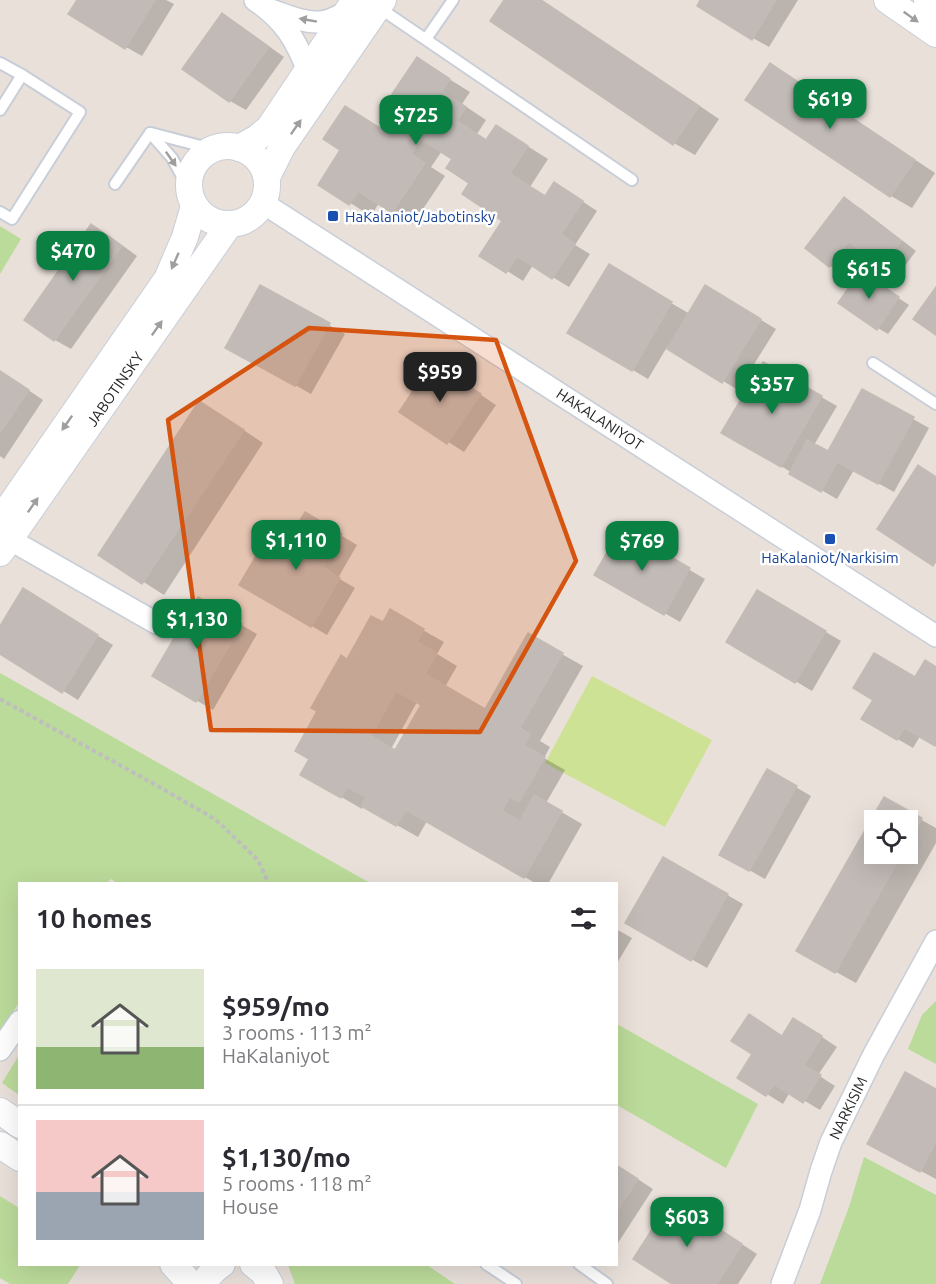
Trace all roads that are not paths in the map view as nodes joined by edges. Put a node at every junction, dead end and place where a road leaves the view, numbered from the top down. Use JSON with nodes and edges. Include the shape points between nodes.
{"nodes":[{"id":1,"x":453,"y":0,"type":"edge"},
{"id":2,"x":887,"y":0,"type":"edge"},
{"id":3,"x":927,"y":0,"type":"edge"},
{"id":4,"x":261,"y":4,"type":"edge"},
{"id":5,"x":366,"y":5,"type":"edge"},
{"id":6,"x":936,"y":6,"type":"edge"},
{"id":7,"x":936,"y":34,"type":"edge"},
{"id":8,"x":426,"y":39,"type":"junction"},
{"id":9,"x":0,"y":63,"type":"edge"},
{"id":10,"x":308,"y":71,"type":"junction"},
{"id":11,"x":22,"y":75,"type":"junction"},
{"id":12,"x":0,"y":110,"type":"edge"},
{"id":13,"x":150,"y":133,"type":"junction"},
{"id":14,"x":239,"y":148,"type":"junction"},
{"id":15,"x":212,"y":149,"type":"junction"},
{"id":16,"x":267,"y":177,"type":"junction"},
{"id":17,"x":632,"y":180,"type":"dead end"},
{"id":18,"x":115,"y":184,"type":"dead end"},
{"id":19,"x":191,"y":197,"type":"junction"},
{"id":20,"x":263,"y":203,"type":"junction"},
{"id":21,"x":0,"y":212,"type":"edge"},
{"id":22,"x":229,"y":225,"type":"junction"},
{"id":23,"x":873,"y":363,"type":"dead end"},
{"id":24,"x":936,"y":404,"type":"edge"},
{"id":25,"x":3,"y":537,"type":"edge"},
{"id":26,"x":156,"y":623,"type":"dead end"},
{"id":27,"x":936,"y":636,"type":"edge"},
{"id":28,"x":936,"y":941,"type":"edge"},
{"id":29,"x":18,"y":1024,"type":"edge"},
{"id":30,"x":0,"y":1050,"type":"edge"},
{"id":31,"x":0,"y":1111,"type":"edge"},
{"id":32,"x":18,"y":1124,"type":"edge"},
{"id":33,"x":0,"y":1145,"type":"edge"},
{"id":34,"x":18,"y":1157,"type":"edge"},
{"id":35,"x":175,"y":1266,"type":"edge"},
{"id":36,"x":219,"y":1266,"type":"edge"},
{"id":37,"x":489,"y":1266,"type":"edge"},
{"id":38,"x":580,"y":1266,"type":"edge"},
{"id":39,"x":590,"y":1279,"type":"edge"},
{"id":40,"x":191,"y":1284,"type":"edge"},
{"id":41,"x":204,"y":1284,"type":"edge"},
{"id":42,"x":516,"y":1284,"type":"edge"},
{"id":43,"x":607,"y":1284,"type":"edge"},
{"id":44,"x":782,"y":1284,"type":"edge"}],
"edges":[{"from":1,"to":8,"type":"lane"},
{"from":2,"to":7,"type":"street","one_way":true},
{"from":3,"to":6,"type":"street"},
{"from":5,"to":4,"type":"street","one_way":true,"via":[[320,22],[306,21]]},
{"from":4,"to":10,"type":"street","via":[[293,37]]},
{"from":5,"to":8,"type":"lane"},
{"from":5,"to":10,"type":"street"},
{"from":16,"to":5,"type":"street","one_way":true},
{"from":8,"to":17,"type":"lane"},
{"from":9,"to":11,"type":"lane"},
{"from":10,"to":14,"type":"street","via":[[269,128]]},
{"from":11,"to":12,"type":"lane"},
{"from":11,"to":21,"type":"lane","via":[[80,112],[12,219]]},
{"from":13,"to":15,"type":"lane"},
{"from":13,"to":18,"type":"lane"},
{"from":13,"to":19,"type":"lane","one_way":true,"via":[[172,158]]},
{"from":14,"to":15,"type":"street"},
{"from":14,"to":16,"type":"street","via":[[254,155]]},
{"from":15,"to":19,"type":"street","via":[[195,162],[190,174]]},
{"from":16,"to":20,"type":"street"},
{"from":19,"to":22,"type":"street","via":[[207,219]]},
{"from":19,"to":25,"type":"street","name":"JABOTINSKY","one_way":true,"via":[[185,237],[167,279]]},
{"from":20,"to":22,"type":"street","via":[[245,221]]},
{"from":20,"to":27,"type":"street","name":"HAKALANIYOT"},
{"from":25,"to":22,"type":"street","name":"JABOTINSKY","one_way":true},
{"from":23,"to":24,"type":"lane"},
{"from":25,"to":26,"type":"street"},
{"from":28,"to":44,"type":"street","name":"NARKISIM","via":[[835,1133]]},
{"from":29,"to":30,"type":"street"},
{"from":31,"to":32,"type":"street"},
{"from":33,"to":34,"type":"street"},
{"from":35,"to":40,"type":"street"},
{"from":36,"to":41,"type":"street"},
{"from":37,"to":42,"type":"lane"},
{"from":38,"to":39,"type":"lane"},
{"from":39,"to":43,"type":"lane"}]}
